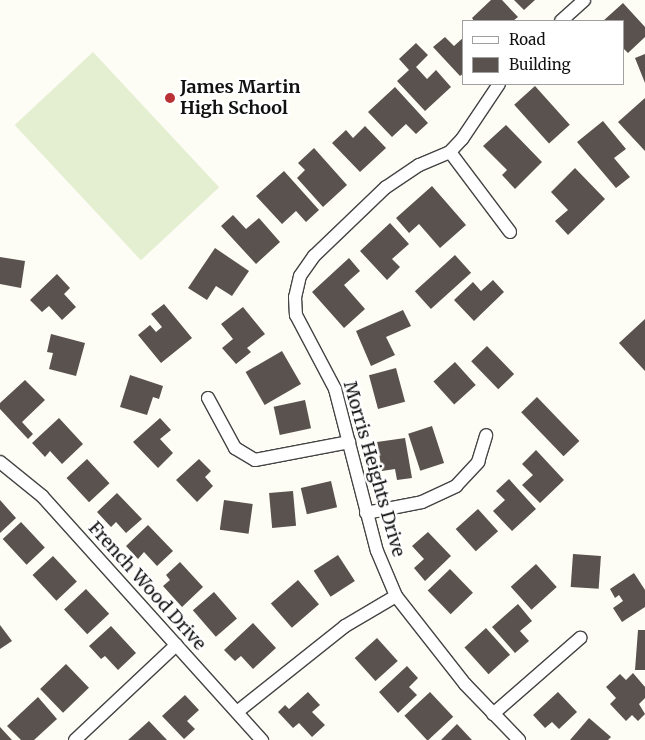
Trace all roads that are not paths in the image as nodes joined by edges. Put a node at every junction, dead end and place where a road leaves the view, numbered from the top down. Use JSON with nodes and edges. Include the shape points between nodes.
{"nodes":[{"id":1,"x":584,"y":0,"type":"edge"},
{"id":2,"x":562,"y":20,"type":"edge"},
{"id":3,"x":498,"y":85,"type":"edge"},
{"id":4,"x":450,"y":152,"type":"junction"},
{"id":5,"x":510,"y":232,"type":"dead end"},
{"id":6,"x":208,"y":398,"type":"dead end"},
{"id":7,"x":486,"y":434,"type":"dead end"},
{"id":8,"x":349,"y":442,"type":"junction"},
{"id":9,"x":0,"y":462,"type":"edge"},
{"id":10,"x":366,"y":513,"type":"junction"},
{"id":11,"x":396,"y":596,"type":"junction"},
{"id":12,"x":580,"y":638,"type":"dead end"},
{"id":13,"x":176,"y":645,"type":"junction"},
{"id":14,"x":237,"y":712,"type":"junction"},
{"id":15,"x":493,"y":714,"type":"junction"},
{"id":16,"x":75,"y":740,"type":"edge"},
{"id":17,"x":262,"y":740,"type":"edge"},
{"id":18,"x":519,"y":740,"type":"edge"}],
"edges":[{"from":1,"to":2,"type":"street"},
{"from":3,"to":4,"type":"street"},
{"from":4,"to":5,"type":"street"},
{"from":4,"to":8,"type":"street","name":"Morris Heights Drive","via":[[419,165],[386,188],[314,256],[300,276],[295,297],[296,315],[335,389]]},
{"from":6,"to":8,"type":"street","via":[[235,448],[256,460]]},
{"from":7,"to":10,"type":"street","via":[[478,462],[456,486],[422,502]]},
{"from":8,"to":10,"type":"street","name":"Morris Heights Drive"},
{"from":9,"to":13,"type":"street","name":"French Wood Drive","via":[[42,496]]},
{"from":10,"to":11,"type":"street","name":"Morris Heights Drive","via":[[377,551]]},
{"from":11,"to":14,"type":"street","via":[[345,626]]},
{"from":11,"to":15,"type":"street","name":"Morris Heights Drive","via":[[412,620]]},
{"from":12,"to":15,"type":"street"},
{"from":13,"to":14,"type":"street","name":"French Wood Drive"},
{"from":13,"to":16,"type":"street"},
{"from":14,"to":17,"type":"street","name":"French Wood Drive"},
{"from":15,"to":18,"type":"street","name":"Morris Heights Drive"}]}
